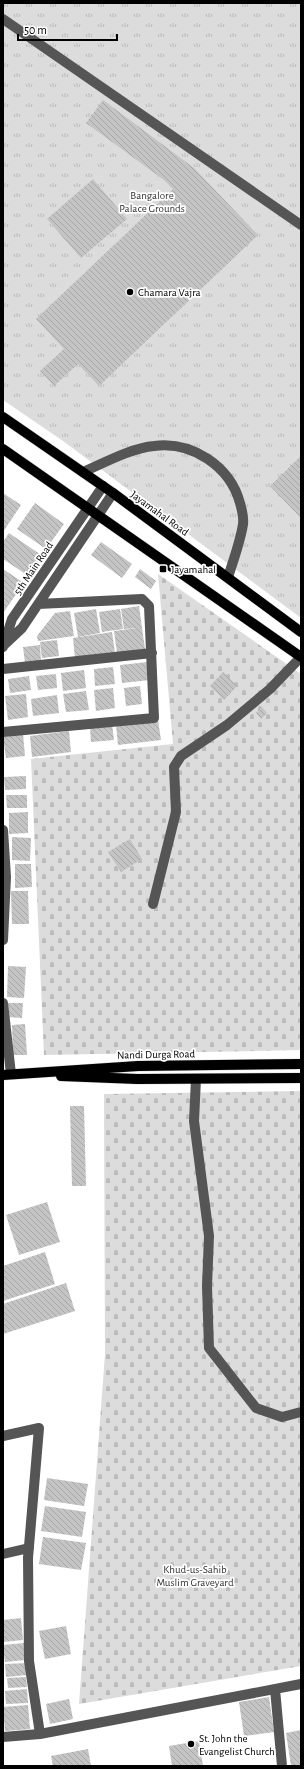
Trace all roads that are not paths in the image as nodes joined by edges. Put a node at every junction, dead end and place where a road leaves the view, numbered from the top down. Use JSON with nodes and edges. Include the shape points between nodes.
{"nodes":[{"id":1,"x":3,"y":19,"type":"edge"},
{"id":2,"x":301,"y":226,"type":"edge"},
{"id":3,"x":3,"y":417,"type":"edge"},
{"id":4,"x":3,"y":449,"type":"edge"},
{"id":5,"x":83,"y":472,"type":"junction"},
{"id":6,"x":103,"y":486,"type":"junction"},
{"id":7,"x":113,"y":492,"type":"junction"},
{"id":8,"x":88,"y":508,"type":"junction"},
{"id":9,"x":97,"y":515,"type":"junction"},
{"id":10,"x":228,"y":577,"type":"junction"},
{"id":11,"x":38,"y":604,"type":"junction"},
{"id":12,"x":301,"y":632,"type":"edge"},
{"id":13,"x":4,"y":645,"type":"edge"},
{"id":14,"x":152,"y":653,"type":"junction"},
{"id":15,"x":301,"y":657,"type":"edge"},
{"id":16,"x":3,"y":669,"type":"edge"},
{"id":17,"x":3,"y":732,"type":"edge"},
{"id":18,"x":3,"y":830,"type":"edge"},
{"id":19,"x":5,"y":877,"type":"edge"},
{"id":20,"x":153,"y":904,"type":"dead end"},
{"id":21,"x":3,"y":940,"type":"edge"},
{"id":22,"x":3,"y":1003,"type":"edge"},
{"id":23,"x":301,"y":1064,"type":"edge"},
{"id":24,"x":7,"y":1074,"type":"edge"},
{"id":25,"x":301,"y":1078,"type":"edge"},
{"id":26,"x":196,"y":1079,"type":"junction"},
{"id":27,"x":301,"y":1412,"type":"edge"},
{"id":28,"x":3,"y":1436,"type":"edge"},
{"id":29,"x":28,"y":1548,"type":"junction"},
{"id":30,"x":3,"y":1554,"type":"edge"},
{"id":31,"x":301,"y":1684,"type":"edge"},
{"id":32,"x":275,"y":1689,"type":"junction"},
{"id":33,"x":40,"y":1734,"type":"junction"},
{"id":34,"x":3,"y":1737,"type":"edge"},
{"id":35,"x":282,"y":1766,"type":"edge"}],
"edges":[{"from":1,"to":2,"type":"street"},
{"from":3,"to":5,"type":"main road","name":"Jayamahal Road"},
{"from":4,"to":8,"type":"main road"},
{"from":5,"to":6,"type":"main road","name":"Jayamahal Road"},
{"from":5,"to":10,"type":"street","via":[[142,448],[154,446],[166,445],[190,450],[211,461],[232,484],[239,500],[244,524]]},
{"from":6,"to":7,"type":"main road","name":"Jayamahal Road"},
{"from":6,"to":8,"type":"street","name":"5th Main Road"},
{"from":7,"to":9,"type":"street","name":"5th Main Road"},
{"from":7,"to":10,"type":"main road","name":"Jayamahal Road"},
{"from":8,"to":9,"type":"main road"},
{"from":8,"to":13,"type":"street","name":"5th Main Road","via":[[12,619]]},
{"from":9,"to":11,"type":"street","name":"5th Main Road"},
{"from":9,"to":15,"type":"main road"},
{"from":10,"to":12,"type":"main road","name":"Jayamahal Road"},
{"from":11,"to":13,"type":"street","name":"5th Main Road","via":[[22,628]]},
{"from":11,"to":14,"type":"street","via":[[142,599],[150,606]]},
{"from":14,"to":16,"type":"street"},
{"from":14,"to":17,"type":"street","via":[[154,718]]},
{"from":15,"to":20,"type":"street","via":[[270,689],[227,725],[181,756],[174,767],[176,812]]},
{"from":18,"to":19,"type":"street"},
{"from":19,"to":21,"type":"street"},
{"from":22,"to":24,"type":"street"},
{"from":23,"to":24,"type":"main road","name":"Nandi Durga Road","via":[[138,1066]]},
{"from":24,"to":26,"type":"main road","via":[[137,1080]]},
{"from":25,"to":26,"type":"main road"},
{"from":26,"to":27,"type":"street","via":[[194,1121],[209,1236],[209,1348],[256,1408],[282,1417]]},
{"from":28,"to":29,"type":"street","via":[[39,1428]]},
{"from":29,"to":30,"type":"street"},
{"from":29,"to":33,"type":"street","via":[[29,1661]]},
{"from":31,"to":32,"type":"street"},
{"from":32,"to":33,"type":"street"},
{"from":32,"to":35,"type":"street"},
{"from":33,"to":34,"type":"street"}]}
